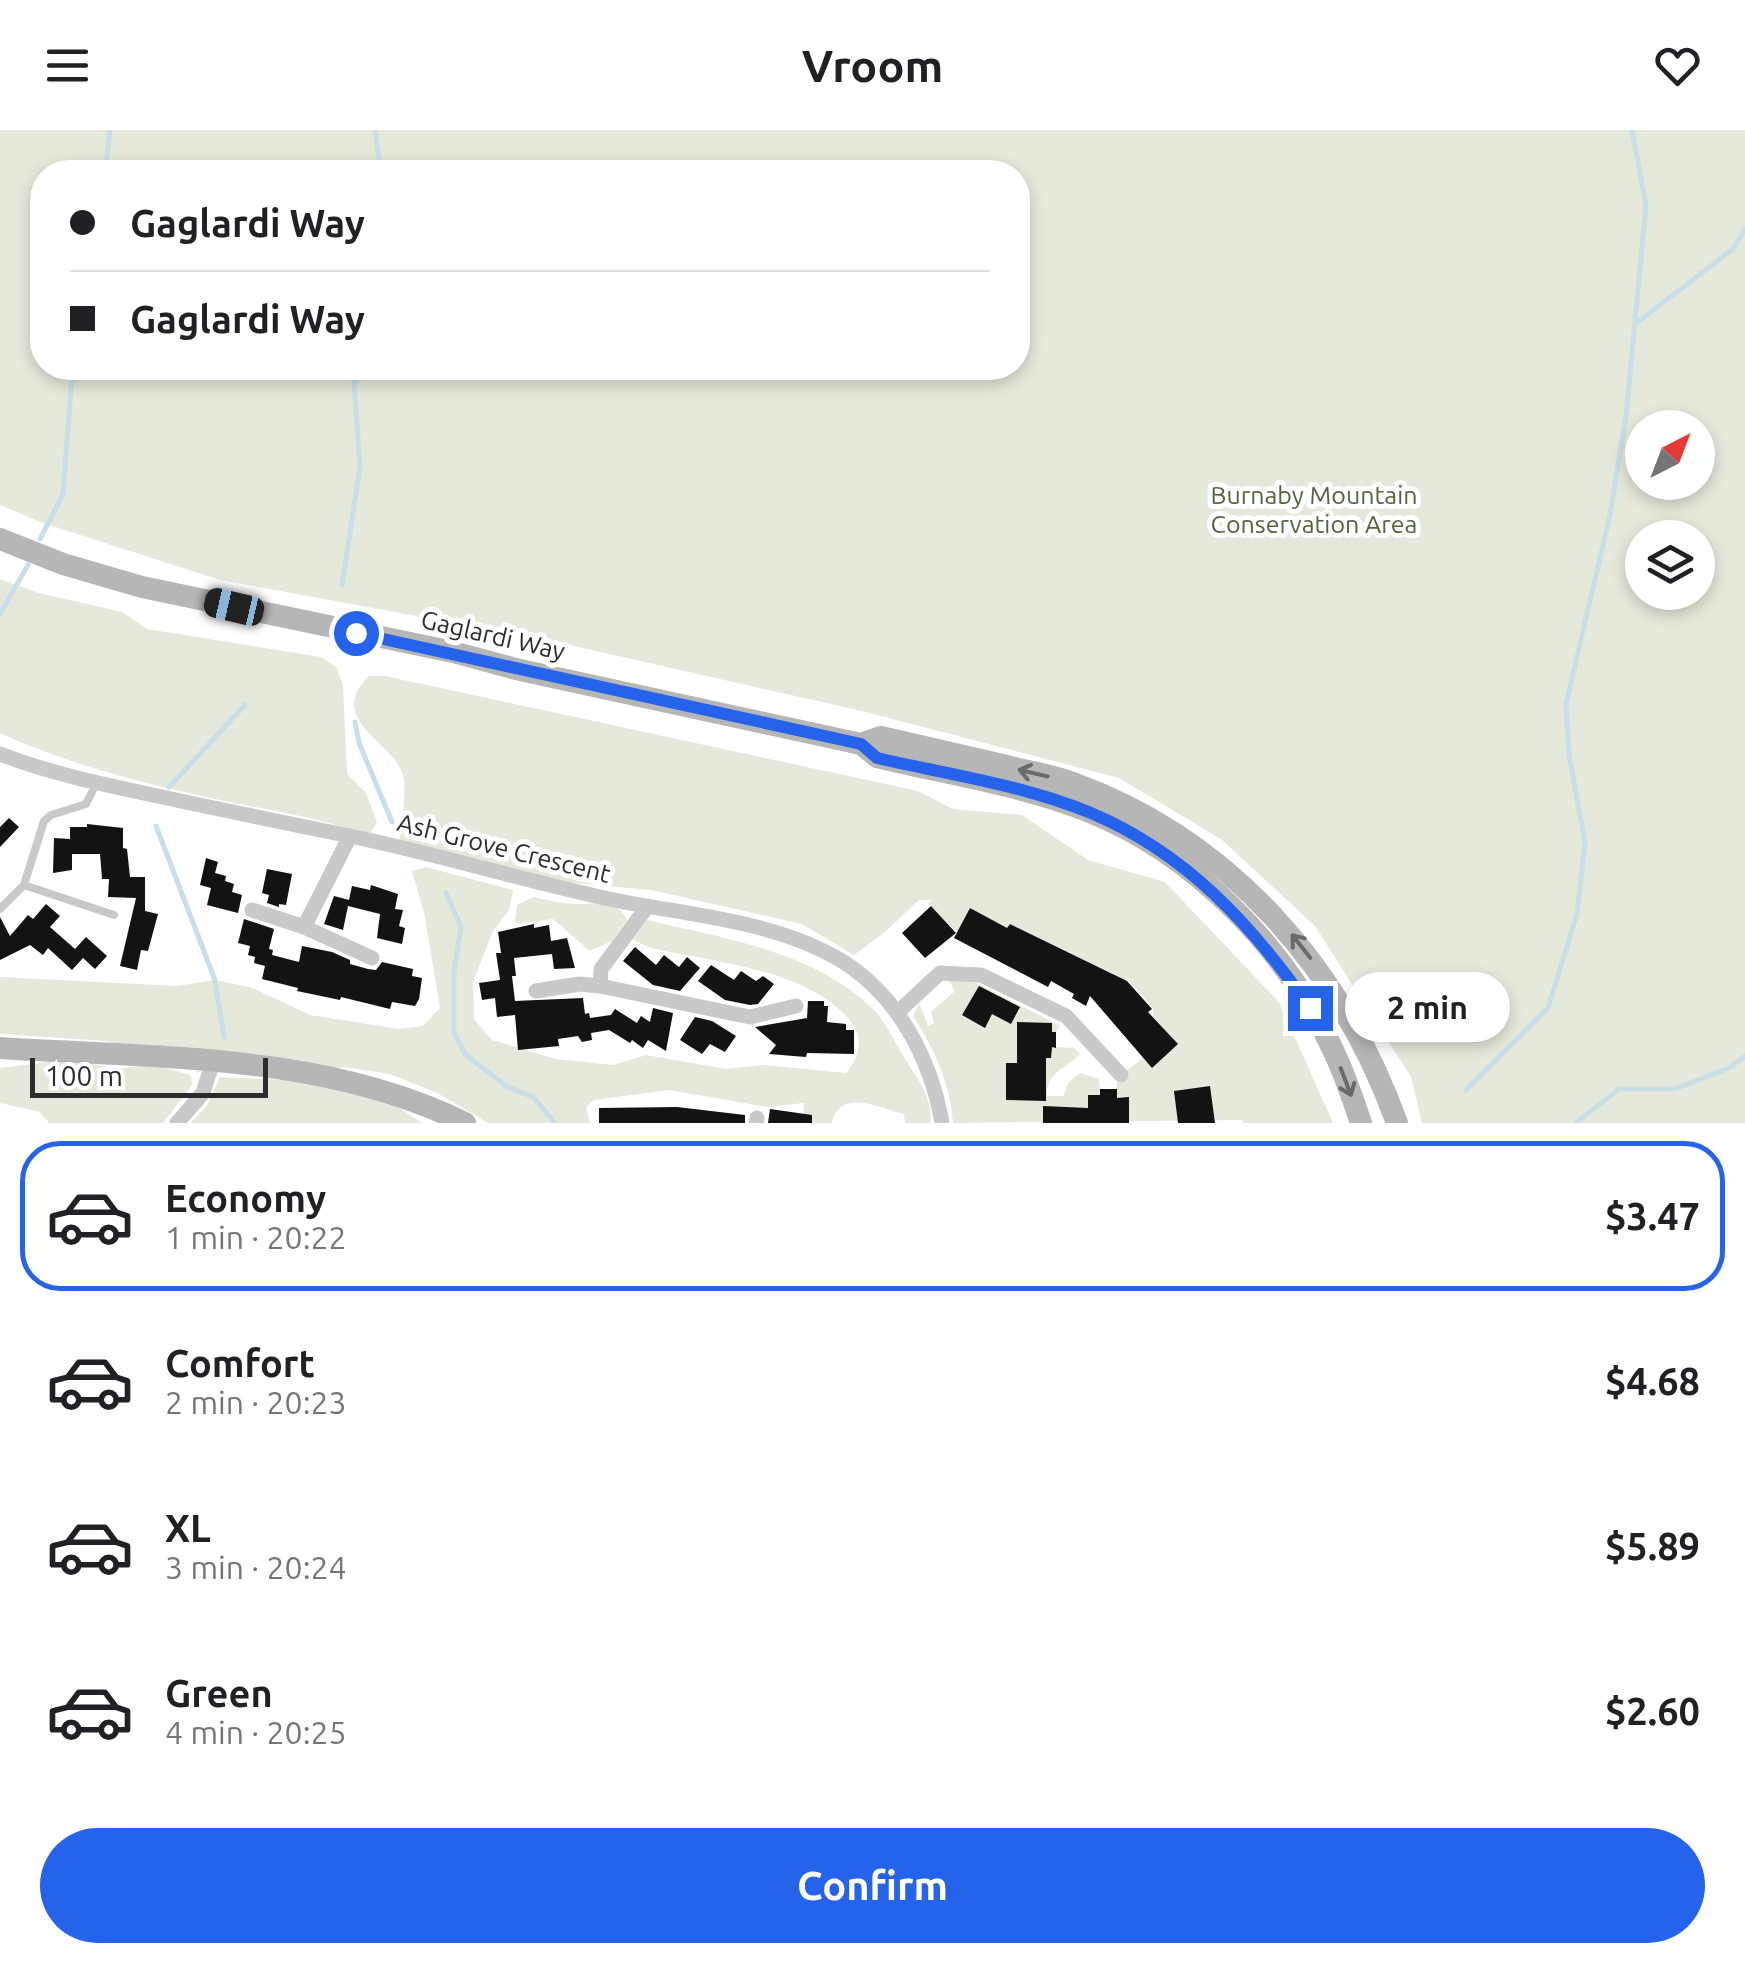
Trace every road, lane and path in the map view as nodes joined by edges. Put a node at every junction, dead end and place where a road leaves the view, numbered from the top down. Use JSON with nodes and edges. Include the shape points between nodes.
{"nodes":[{"id":1,"x":0,"y":539,"type":"edge"},
{"id":2,"x":861,"y":744,"type":"junction"},
{"id":3,"x":0,"y":754,"type":"edge"},
{"id":4,"x":97,"y":783,"type":"junction"},
{"id":5,"x":350,"y":836,"type":"junction"},
{"id":6,"x":24,"y":885,"type":"junction"},
{"id":7,"x":647,"y":907,"type":"junction"},
{"id":8,"x":0,"y":910,"type":"edge"},
{"id":9,"x":252,"y":910,"type":"dead end"},
{"id":10,"x":114,"y":914,"type":"dead end"},
{"id":11,"x":304,"y":927,"type":"junction"},
{"id":12,"x":372,"y":958,"type":"dead end"},
{"id":13,"x":600,"y":986,"type":"junction"},
{"id":14,"x":536,"y":990,"type":"dead end"},
{"id":15,"x":796,"y":1006,"type":"dead end"},
{"id":16,"x":898,"y":1012,"type":"junction"},
{"id":17,"x":0,"y":1048,"type":"edge"},
{"id":18,"x":213,"y":1061,"type":"junction"},
{"id":19,"x":1121,"y":1076,"type":"dead end"},
{"id":20,"x":177,"y":1123,"type":"edge"},
{"id":21,"x":464,"y":1123,"type":"edge"},
{"id":22,"x":942,"y":1123,"type":"edge"},
{"id":23,"x":1361,"y":1123,"type":"edge"},
{"id":24,"x":1397,"y":1123,"type":"edge"}],
"edges":[{"from":1,"to":2,"type":"main road","name":"Gaglardi Way","via":[[142,587]]},
{"from":2,"to":23,"type":"main road","name":"Gaglardi Way","one_way":true,"via":[[877,758],[1090,812],[1194,873],[1254,932],[1310,1008]]},
{"from":24,"to":2,"type":"main road","name":"Gaglardi Way","one_way":true,"via":[[1350,1018],[1300,945],[1238,880],[1192,844],[1123,803],[1069,781],[881,736]]},
{"from":3,"to":4,"type":"street","name":"Ash Grove Crescent"},
{"from":4,"to":5,"type":"street","name":"Ash Grove Crescent"},
{"from":4,"to":6,"type":"lane","via":[[86,804],[44,821]]},
{"from":5,"to":7,"type":"street","name":"Ash Grove Crescent"},
{"from":5,"to":11,"type":"street"},
{"from":6,"to":8,"type":"lane"},
{"from":6,"to":10,"type":"lane"},
{"from":7,"to":13,"type":"street","via":[[601,969]]},
{"from":7,"to":16,"type":"street","name":"Ash Grove Crescent","via":[[814,946],[845,963]]},
{"from":9,"to":11,"type":"street"},
{"from":11,"to":12,"type":"street"},
{"from":13,"to":14,"type":"street"},
{"from":13,"to":15,"type":"street","via":[[750,1017]]},
{"from":16,"to":19,"type":"street","via":[[940,973],[981,975],[1066,1016]]},
{"from":16,"to":22,"type":"street","name":"Ash Grove Crescent","via":[[937,1092]]},
{"from":17,"to":18,"type":"main road"},
{"from":18,"to":20,"type":"street","via":[[203,1093]]},
{"from":18,"to":21,"type":"main road","via":[[378,1089]]}]}
